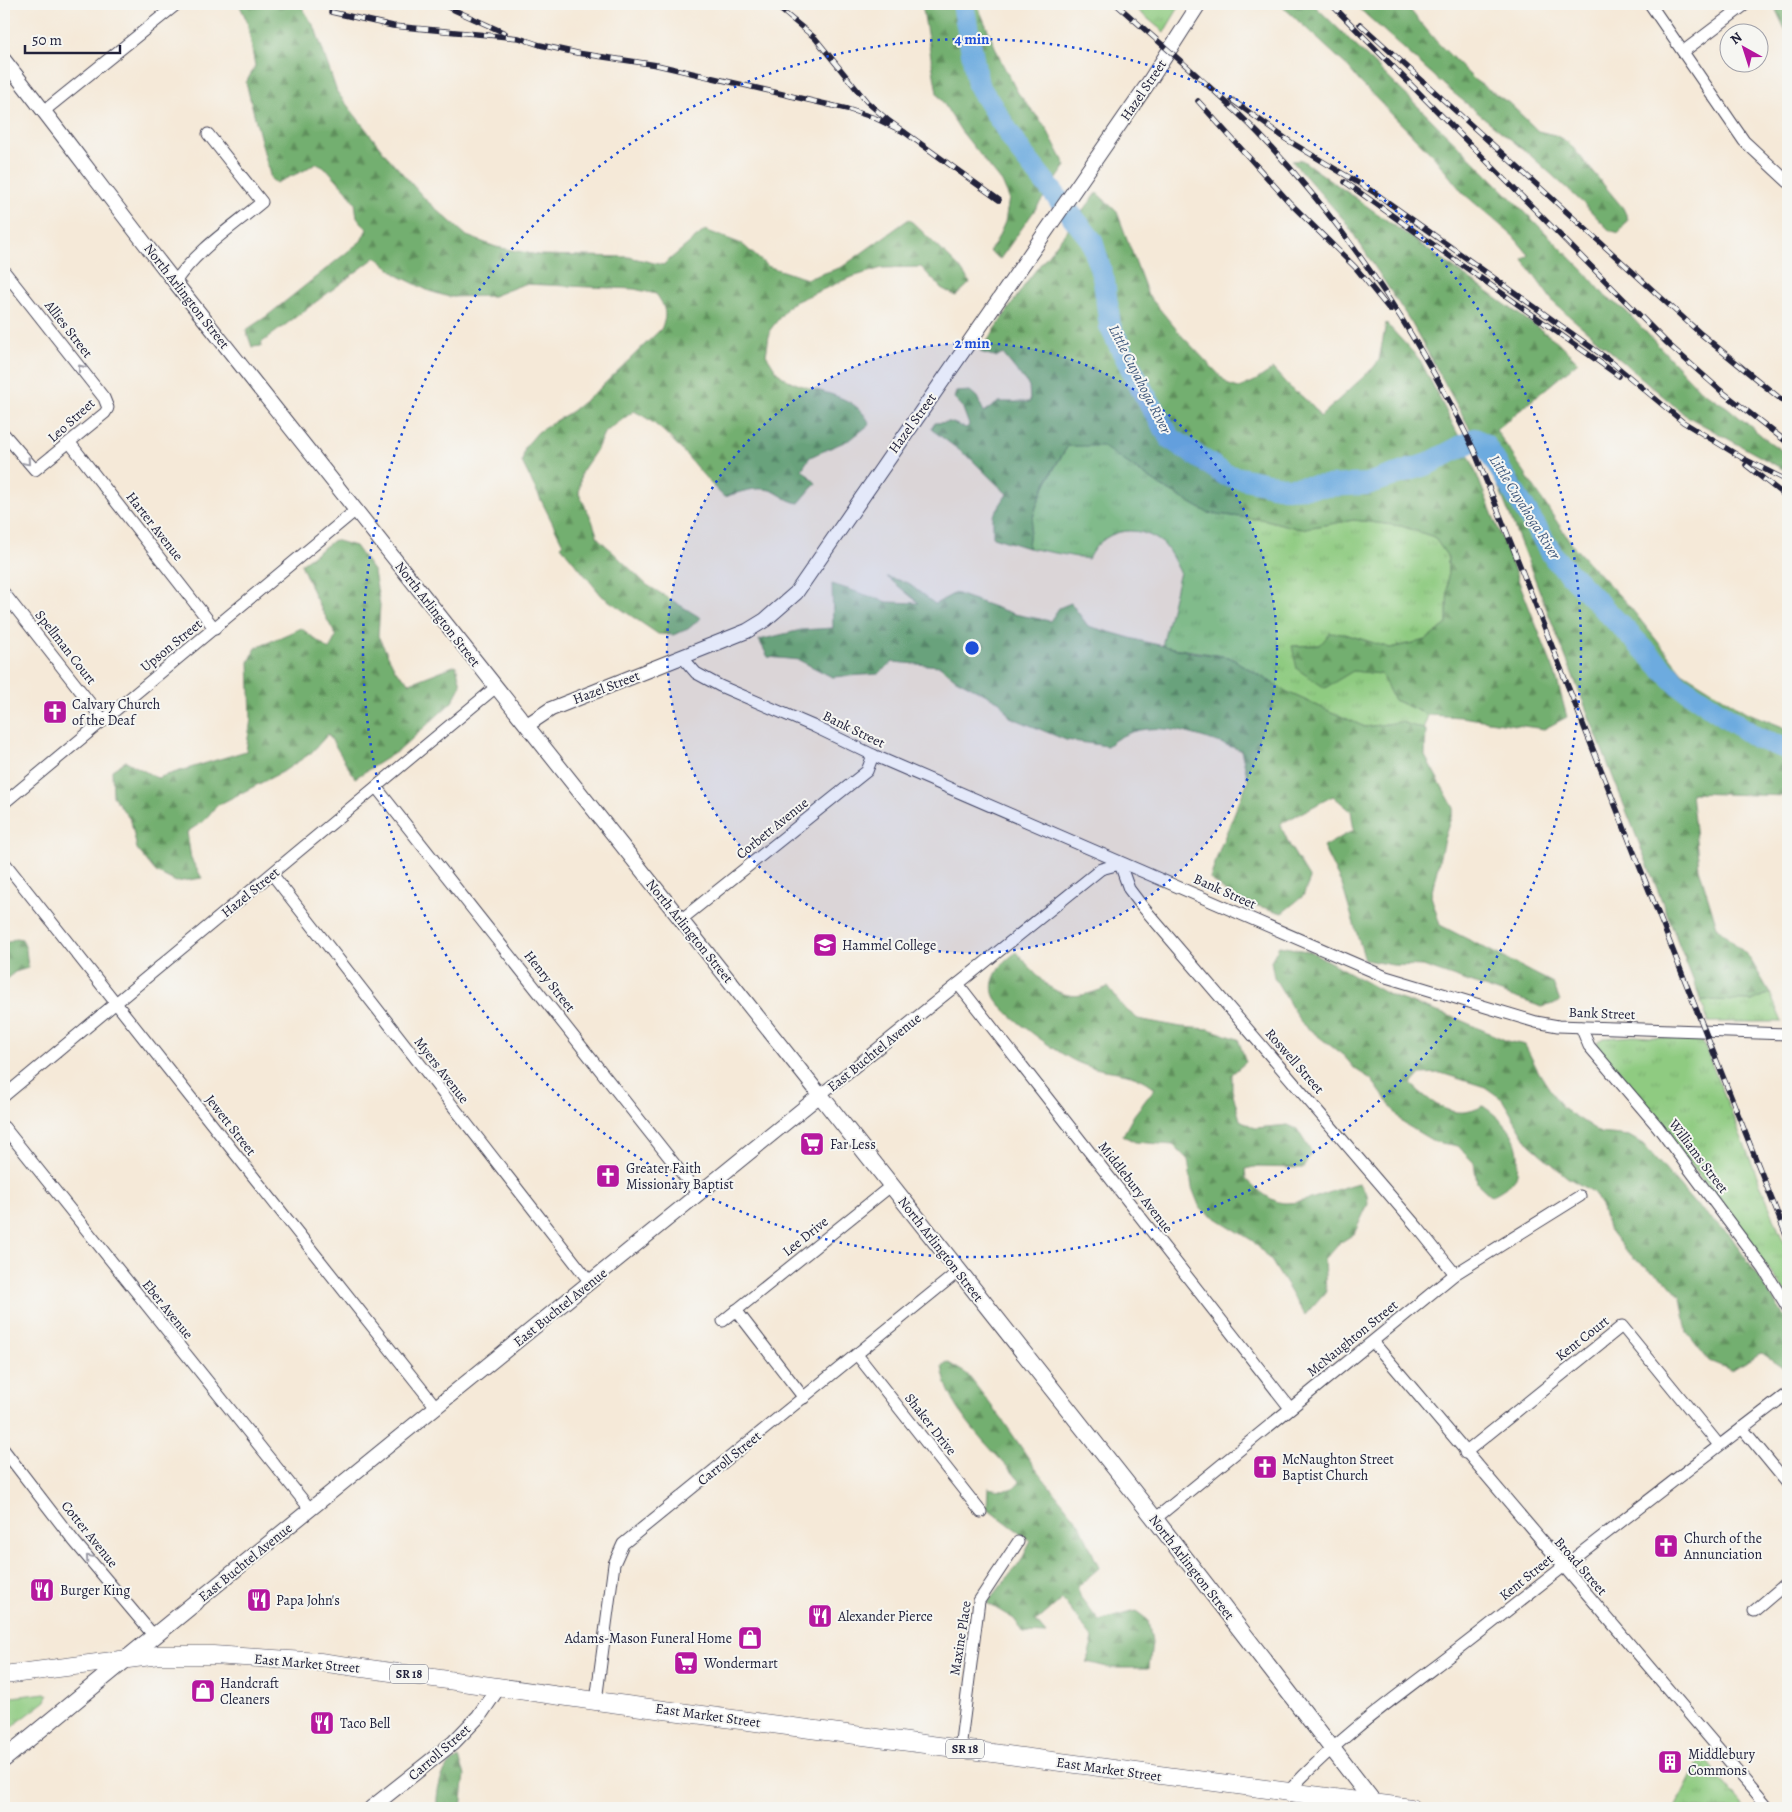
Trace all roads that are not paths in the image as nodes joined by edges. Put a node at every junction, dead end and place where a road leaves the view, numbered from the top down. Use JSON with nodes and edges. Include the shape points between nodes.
{"nodes":[{"id":1,"x":176,"y":4,"type":"edge"},
{"id":2,"x":1199,"y":4,"type":"edge"},
{"id":3,"x":1650,"y":4,"type":"edge"},
{"id":4,"x":1746,"y":4,"type":"edge"},
{"id":5,"x":1684,"y":52,"type":"junction"},
{"id":6,"x":6,"y":67,"type":"edge"},
{"id":7,"x":44,"y":111,"type":"junction"},
{"id":8,"x":208,"y":134,"type":"dead end"},
{"id":9,"x":1788,"y":182,"type":"edge"},
{"id":10,"x":4,"y":271,"type":"edge"},
{"id":11,"x":175,"y":282,"type":"junction"},
{"id":12,"x":108,"y":408,"type":"joint"},
{"id":13,"x":4,"y":434,"type":"edge"},
{"id":14,"x":70,"y":443,"type":"junction"},
{"id":15,"x":356,"y":510,"type":"junction"},
{"id":16,"x":4,"y":593,"type":"edge"},
{"id":17,"x":215,"y":629,"type":"junction"},
{"id":18,"x":683,"y":658,"type":"junction"},
{"id":19,"x":496,"y":688,"type":"junction"},
{"id":20,"x":104,"y":720,"type":"junction"},
{"id":21,"x":527,"y":725,"type":"junction"},
{"id":22,"x":873,"y":756,"type":"junction"},
{"id":23,"x":376,"y":787,"type":"junction"},
{"id":24,"x":4,"y":803,"type":"edge"},
{"id":25,"x":4,"y":862,"type":"edge"},
{"id":26,"x":1120,"y":864,"type":"junction"},
{"id":27,"x":272,"y":874,"type":"junction"},
{"id":28,"x":682,"y":919,"type":"junction"},
{"id":29,"x":958,"y":984,"type":"junction"},
{"id":30,"x":116,"y":1003,"type":"junction"},
{"id":31,"x":1581,"y":1027,"type":"junction"},
{"id":32,"x":1788,"y":1034,"type":"edge"},
{"id":33,"x":820,"y":1095,"type":"junction"},
{"id":34,"x":4,"y":1096,"type":"edge"},
{"id":35,"x":4,"y":1127,"type":"edge"},
{"id":36,"x":892,"y":1185,"type":"junction"},
{"id":37,"x":699,"y":1195,"type":"junction"},
{"id":38,"x":1580,"y":1196,"type":"dead end"},
{"id":39,"x":959,"y":1271,"type":"junction"},
{"id":40,"x":1455,"y":1274,"type":"junction"},
{"id":41,"x":590,"y":1282,"type":"junction"},
{"id":42,"x":1788,"y":1308,"type":"edge"},
{"id":43,"x":736,"y":1310,"type":"junction"},
{"id":44,"x":723,"y":1321,"type":"dead end"},
{"id":45,"x":1373,"y":1342,"type":"junction"},
{"id":46,"x":858,"y":1356,"type":"junction"},
{"id":47,"x":1788,"y":1393,"type":"edge"},
{"id":48,"x":804,"y":1398,"type":"junction"},
{"id":49,"x":436,"y":1407,"type":"junction"},
{"id":50,"x":1290,"y":1408,"type":"junction"},
{"id":51,"x":1742,"y":1428,"type":"junction"},
{"id":52,"x":1719,"y":1446,"type":"junction"},
{"id":53,"x":4,"y":1450,"type":"edge"},
{"id":54,"x":1465,"y":1453,"type":"junction"},
{"id":55,"x":1788,"y":1484,"type":"edge"},
{"id":56,"x":310,"y":1509,"type":"junction"},
{"id":57,"x":981,"y":1512,"type":"dead end"},
{"id":58,"x":1155,"y":1519,"type":"junction"},
{"id":59,"x":1018,"y":1542,"type":"dead end"},
{"id":60,"x":1562,"y":1567,"type":"junction"},
{"id":61,"x":1788,"y":1582,"type":"edge"},
{"id":62,"x":196,"y":1602,"type":"joint"},
{"id":63,"x":1754,"y":1611,"type":"dead end"},
{"id":64,"x":154,"y":1636,"type":"junction"},
{"id":65,"x":127,"y":1659,"type":"junction"},
{"id":66,"x":4,"y":1674,"type":"edge"},
{"id":67,"x":498,"y":1688,"type":"junction"},
{"id":68,"x":596,"y":1701,"type":"junction"},
{"id":69,"x":960,"y":1749,"type":"junction"},
{"id":70,"x":1332,"y":1749,"type":"junction"},
{"id":71,"x":4,"y":1758,"type":"edge"},
{"id":72,"x":1288,"y":1792,"type":"junction"},
{"id":73,"x":1376,"y":1806,"type":"edge"},
{"id":74,"x":371,"y":1808,"type":"edge"},
{"id":75,"x":1411,"y":1808,"type":"edge"},
{"id":76,"x":1769,"y":1808,"type":"edge"}],
"edges":[{"from":1,"to":7,"type":"street"},
{"from":2,"to":18,"type":"street","name":"Hazel Street","via":[[1147,85],[796,593],[748,631]]},
{"from":3,"to":5,"type":"street"},
{"from":4,"to":5,"type":"street"},
{"from":5,"to":9,"type":"street","via":[[1744,140]]},
{"from":6,"to":7,"type":"street","name":"North Arlington Street"},
{"from":7,"to":11,"type":"street","name":"North Arlington Street"},
{"from":8,"to":11,"type":"street","via":[[262,202],[203,249]]},
{"from":12,"to":10,"type":"street","name":"Allies Street","one_way":true,"via":[[104,398]]},
{"from":11,"to":15,"type":"street","name":"North Arlington Street"},
{"from":12,"to":14,"type":"street","name":"Leo Street"},
{"from":13,"to":14,"type":"street","name":"Leo Street","one_way":true,"via":[[35,470]]},
{"from":14,"to":17,"type":"street","name":"Harter Avenue"},
{"from":15,"to":17,"type":"street","name":"Upson Street"},
{"from":15,"to":19,"type":"street","name":"North Arlington Street"},
{"from":16,"to":20,"type":"street","name":"Spellman Court"},
{"from":17,"to":20,"type":"street","name":"Upson Street"},
{"from":18,"to":21,"type":"street","name":"Hazel Street","via":[[551,709]]},
{"from":18,"to":22,"type":"street","name":"Bank Street","via":[[696,673],[720,686]]},
{"from":19,"to":21,"type":"street","name":"North Arlington Street"},
{"from":19,"to":23,"type":"street","name":"Hazel Street"},
{"from":20,"to":24,"type":"street","name":"Upson Street"},
{"from":21,"to":28,"type":"street","name":"North Arlington Street"},
{"from":22,"to":26,"type":"street","name":"Bank Street"},
{"from":22,"to":28,"type":"street","name":"Corbett Avenue","via":[[867,771]]},
{"from":23,"to":27,"type":"street","name":"Hazel Street"},
{"from":23,"to":37,"type":"street","name":"Henry Street"},
{"from":25,"to":30,"type":"street","name":"Jewett Street"},
{"from":26,"to":29,"type":"street","name":"East Buchtel Avenue","via":[[1101,869]]},
{"from":26,"to":31,"type":"street","name":"Bank Street","via":[[1386,977],[1536,1022]]},
{"from":26,"to":40,"type":"street","name":"Roswell Street","via":[[1125,881],[1142,906]]},
{"from":27,"to":30,"type":"street","name":"Hazel Street"},
{"from":27,"to":41,"type":"street","name":"Myers Avenue"},
{"from":28,"to":33,"type":"street","name":"North Arlington Street"},
{"from":29,"to":33,"type":"street","name":"East Buchtel Avenue"},
{"from":29,"to":50,"type":"street","name":"Middlebury Avenue"},
{"from":30,"to":34,"type":"street","name":"Hazel Street"},
{"from":30,"to":49,"type":"street","name":"Jewett Street"},
{"from":31,"to":32,"type":"street","name":"Bank Street"},
{"from":31,"to":42,"type":"street","name":"Williams Street","via":[[1589,1046],[1658,1127],[1764,1269]]},
{"from":33,"to":36,"type":"main road","name":"North Arlington Street"},
{"from":33,"to":37,"type":"street","name":"East Buchtel Avenue"},
{"from":35,"to":56,"type":"street","name":"Eber Avenue"},
{"from":36,"to":39,"type":"main road","name":"North Arlington Street"},
{"from":36,"to":43,"type":"street","name":"Lee Drive"},
{"from":37,"to":41,"type":"street","name":"East Buchtel Avenue"},
{"from":38,"to":40,"type":"street","name":"McNaughton Street"},
{"from":39,"to":46,"type":"street","name":"Carroll Street"},
{"from":39,"to":58,"type":"main road","name":"North Arlington Street"},
{"from":40,"to":45,"type":"street","name":"McNaughton Street"},
{"from":41,"to":49,"type":"street","name":"East Buchtel Avenue"},
{"from":43,"to":44,"type":"street","name":"Lee Drive"},
{"from":43,"to":48,"type":"street"},
{"from":45,"to":50,"type":"street","name":"McNaughton Street"},
{"from":45,"to":54,"type":"street","name":"Broad Street"},
{"from":46,"to":48,"type":"street","name":"Carroll Street"},
{"from":46,"to":57,"type":"street","name":"Shaker Drive"},
{"from":47,"to":51,"type":"street","name":"Kent Street"},
{"from":48,"to":68,"type":"street","name":"Carroll Street","via":[[620,1548],[614,1564]]},
{"from":49,"to":56,"type":"street","name":"East Buchtel Avenue"},
{"from":50,"to":58,"type":"street","name":"McNaughton Street"},
{"from":51,"to":52,"type":"street","name":"Kent Street"},
{"from":51,"to":55,"type":"street"},
{"from":52,"to":54,"type":"street","name":"Kent Court","via":[[1622,1326]]},
{"from":52,"to":60,"type":"street","name":"Kent Street"},
{"from":64,"to":53,"type":"street","name":"Cotter Avenue","one_way":true},
{"from":54,"to":60,"type":"street","name":"Broad Street"},
{"from":56,"to":62,"type":"street","name":"East Buchtel Avenue"},
{"from":58,"to":70,"type":"main road","name":"North Arlington Street"},
{"from":59,"to":69,"type":"street","name":"Maxine Place","via":[[979,1601]]},
{"from":60,"to":70,"type":"street","name":"Kent Street"},
{"from":60,"to":76,"type":"street","name":"Broad Street"},
{"from":61,"to":63,"type":"street"},
{"from":62,"to":64,"type":"main road","name":"East Buchtel Avenue"},
{"from":64,"to":65,"type":"main road","name":"East Buchtel Avenue"},
{"from":65,"to":66,"type":"main road","name":"East Market Street","number":"SR 18"},
{"from":65,"to":67,"type":"main road","name":"East Market Street","number":"SR 18","via":[[187,1655],[300,1661]]},
{"from":65,"to":71,"type":"main road","name":"East Buchtel Avenue"},
{"from":67,"to":68,"type":"main road","name":"East Market Street","number":"SR 18"},
{"from":67,"to":74,"type":"street","name":"Carroll Street","via":[[479,1716],[453,1742]]},
{"from":68,"to":69,"type":"main road","name":"East Market Street","number":"SR 18"},
{"from":69,"to":72,"type":"main road","name":"East Market Street","number":"SR 18"},
{"from":70,"to":72,"type":"street","name":"Kent Street"},
{"from":70,"to":73,"type":"main road","name":"North Arlington Street"},
{"from":72,"to":73,"type":"main road","name":"East Market Street","number":"SR 18"},
{"from":73,"to":75,"type":"main road","name":"East Market Street","number":"SR 18"}]}
